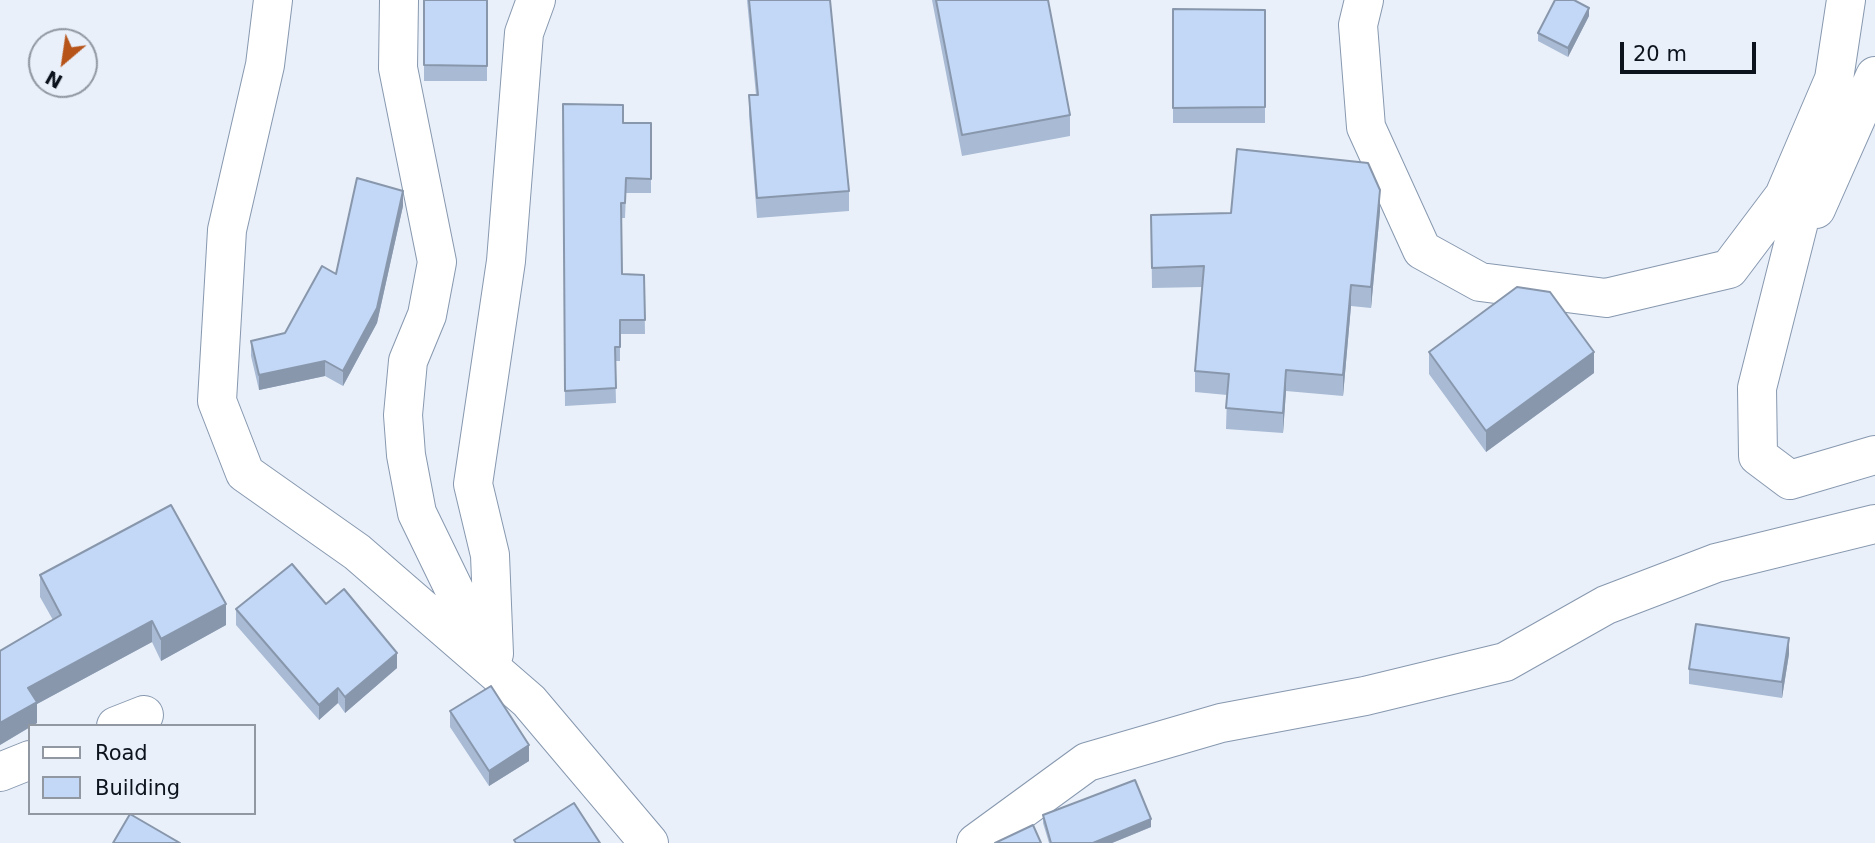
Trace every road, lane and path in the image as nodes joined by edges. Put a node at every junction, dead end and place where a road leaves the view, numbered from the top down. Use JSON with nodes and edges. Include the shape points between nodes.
{"nodes":[{"id":1,"x":273,"y":0,"type":"edge"},
{"id":2,"x":399,"y":0,"type":"edge"},
{"id":3,"x":537,"y":0,"type":"edge"},
{"id":4,"x":1364,"y":0,"type":"edge"},
{"id":5,"x":1846,"y":0,"type":"edge"},
{"id":6,"x":1875,"y":76,"type":"edge"},
{"id":7,"x":1834,"y":79,"type":"junction"},
{"id":8,"x":1784,"y":283,"type":"junction"},
{"id":9,"x":1875,"y":456,"type":"edge"},
{"id":10,"x":1875,"y":524,"type":"edge"},
{"id":11,"x":494,"y":670,"type":"junction"},
{"id":12,"x":28,"y":761,"type":"edge"},
{"id":13,"x":0,"y":772,"type":"edge"},
{"id":14,"x":649,"y":843,"type":"edge"},
{"id":15,"x":976,"y":843,"type":"edge"}],
"edges":[{"from":1,"to":11,"type":"street","via":[[265,65],[227,230],[217,401],[245,474],[357,552]]},
{"from":2,"to":11,"type":"street","via":[[398,68],[437,262],[427,315],[408,361],[403,415],[406,454],[417,513]]},
{"from":3,"to":11,"type":"street","via":[[524,33],[506,261],[473,484],[490,555]]},
{"from":4,"to":7,"type":"street","via":[[1358,25],[1366,127],[1422,250],[1480,282],[1606,298],[1729,269],[1784,196]]},
{"from":5,"to":7,"type":"street"},
{"from":6,"to":8,"type":"street"},
{"from":7,"to":8,"type":"street"},
{"from":8,"to":9,"type":"street","via":[[1757,388],[1758,456],[1790,480]]},
{"from":10,"to":15,"type":"street","via":[[1716,563],[1606,605],[1505,662],[1365,696],[1221,723],[1087,762]]},
{"from":11,"to":14,"type":"street","via":[[529,701]]},
{"from":12,"to":13,"type":"street"}]}
